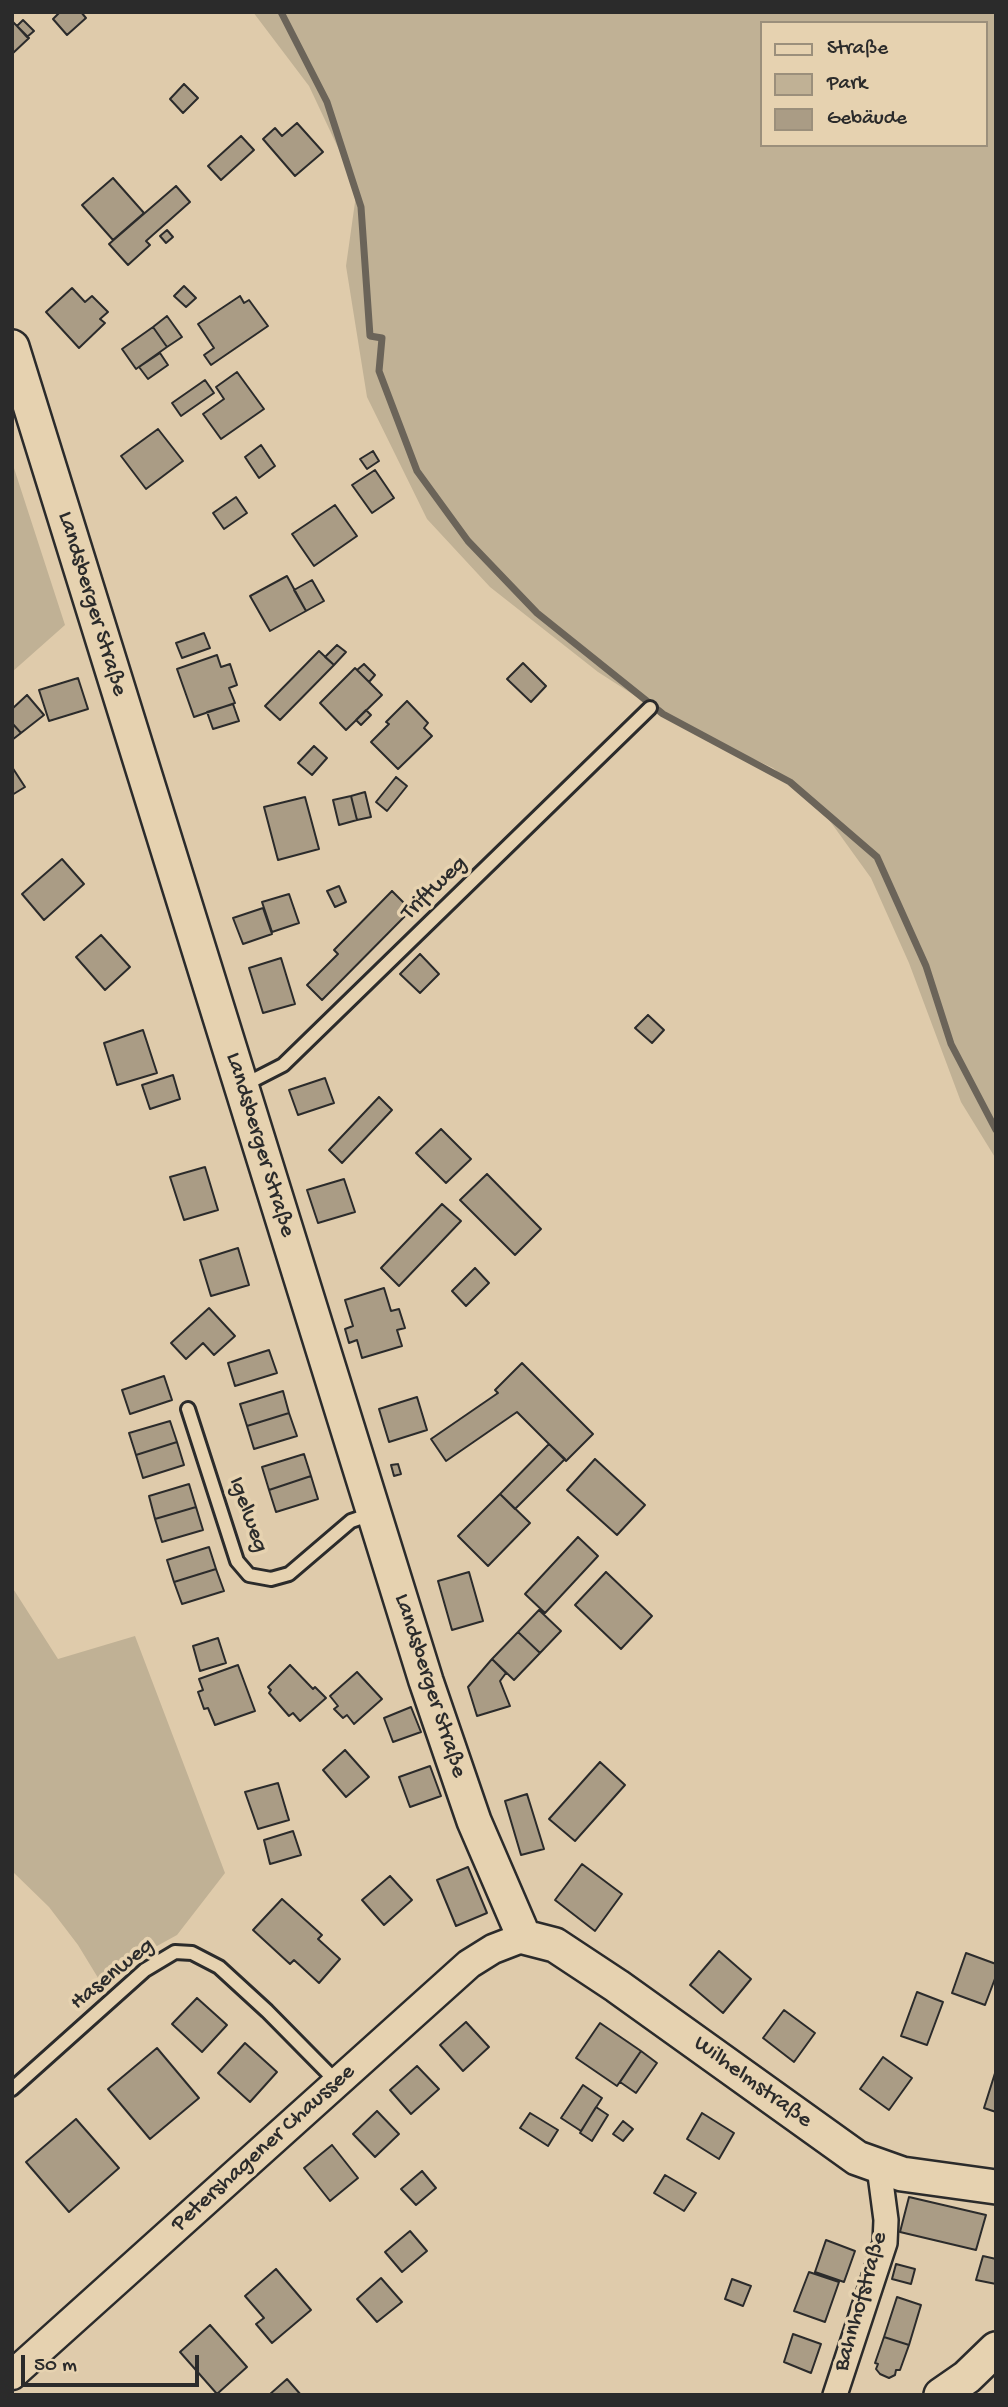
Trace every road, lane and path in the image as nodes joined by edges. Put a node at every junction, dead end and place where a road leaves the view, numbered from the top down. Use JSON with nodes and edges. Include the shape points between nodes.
{"nodes":[{"id":1,"x":12,"y":347,"type":"edge"},
{"id":2,"x":650,"y":708,"type":"dead end"},
{"id":3,"x":240,"y":1086,"type":"junction"},
{"id":4,"x":188,"y":1409,"type":"dead end"},
{"id":5,"x":374,"y":1513,"type":"junction"},
{"id":6,"x":524,"y":1937,"type":"junction"},
{"id":7,"x":337,"y":2082,"type":"junction"},
{"id":8,"x":12,"y":2089,"type":"edge"},
{"id":9,"x":880,"y":2167,"type":"junction"},
{"id":10,"x":996,"y":2187,"type":"edge"},
{"id":11,"x":996,"y":2349,"type":"edge"},
{"id":12,"x":12,"y":2375,"type":"edge"},
{"id":13,"x":835,"y":2395,"type":"edge"},
{"id":14,"x":941,"y":2395,"type":"edge"}],
"edges":[{"from":1,"to":3,"type":"main road","name":"Landsberger Straße"},
{"from":2,"to":3,"type":"lane","name":"Triftweg","via":[[283,1065]]},
{"from":3,"to":5,"type":"main road","name":"Landsberger Straße"},
{"from":4,"to":5,"type":"lane","name":"Igelweg","via":[[237,1561],[249,1576],[271,1579],[289,1574],[351,1521]]},
{"from":5,"to":6,"type":"main road","name":"Landsberger Straße","via":[[474,1821]]},
{"from":6,"to":7,"type":"street","name":"Petershagener Chaussee","via":[[469,1964]]},
{"from":6,"to":9,"type":"main road","name":"Wilhelmstraße","via":[[555,1945],[857,2158]]},
{"from":7,"to":8,"type":"lane","name":"Hasenweg","via":[[219,1967],[192,1952],[175,1952],[145,1970]]},
{"from":7,"to":12,"type":"street","name":"Petershagener Chaussee"},
{"from":9,"to":10,"type":"main road","name":"Wilhelmstraße"},
{"from":9,"to":13,"type":"street","name":"Bahnhofstraße","via":[[885,2243]]},
{"from":11,"to":14,"type":"main road"}]}
